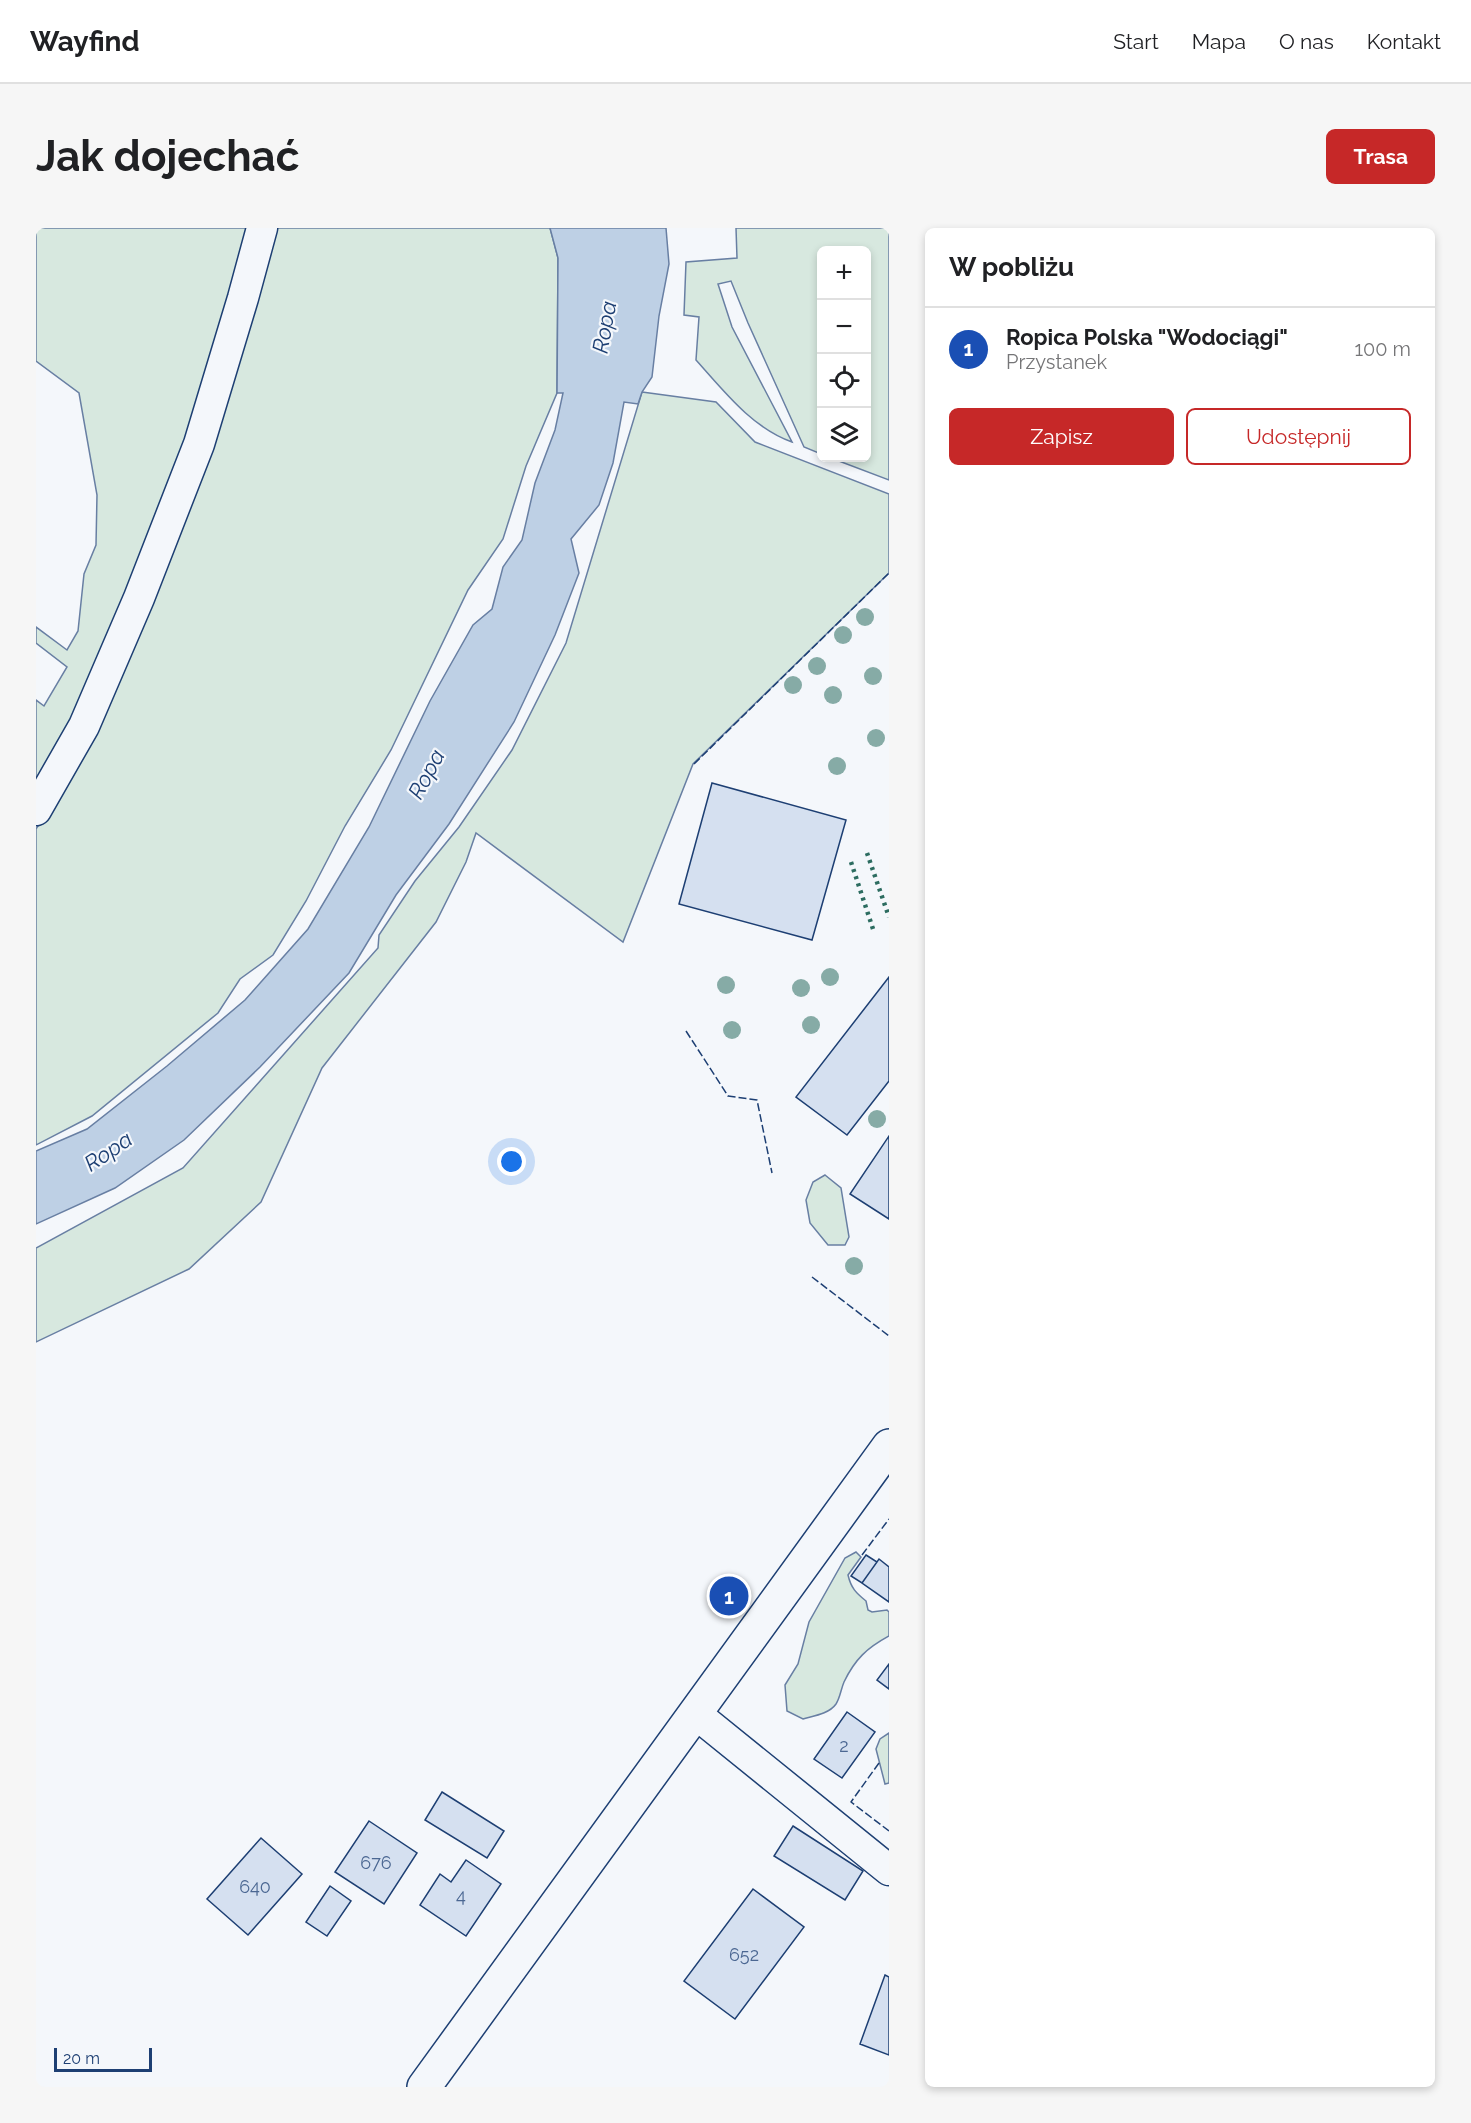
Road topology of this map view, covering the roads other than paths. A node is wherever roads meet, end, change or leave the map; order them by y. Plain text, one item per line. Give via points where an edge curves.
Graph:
1 (262, 228) edge
2 (36, 810) edge
3 (889, 1446) edge
4 (696, 1714) junction
5 (889, 1870) edge
6 (424, 2087) edge

1 - 2 street via 199,444 84,726
3 - 4 main road
4 - 5 street
4 - 6 main road

